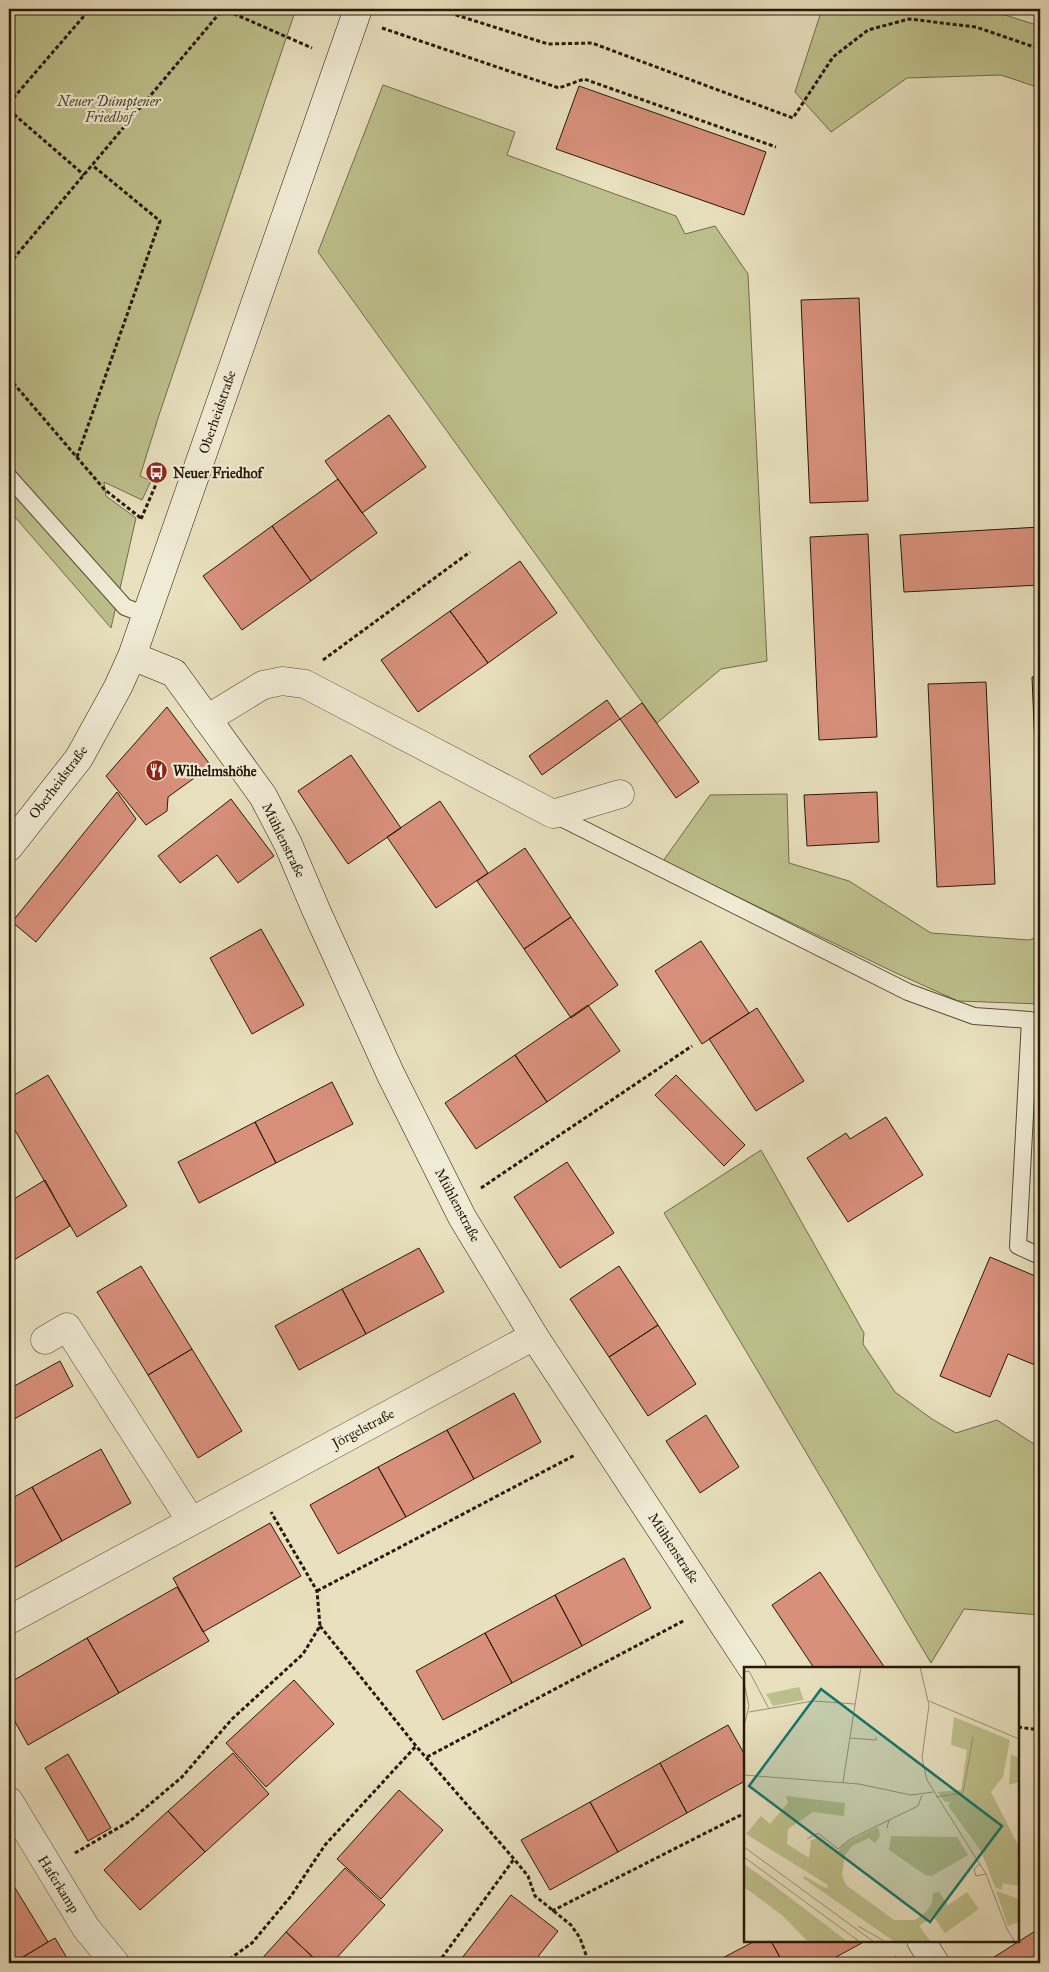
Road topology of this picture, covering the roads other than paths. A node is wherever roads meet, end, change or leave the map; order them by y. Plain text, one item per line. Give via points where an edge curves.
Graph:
1 (357, 14) edge
2 (9, 477) edge
3 (146, 614) junction
4 (132, 656) junction
5 (207, 719) junction
6 (620, 794) dead end
7 (553, 814) junction
8 (9, 847) edge
9 (1040, 1256) edge
10 (534, 1336) junction
11 (45, 1340) dead end
12 (191, 1521) junction
13 (9, 1620) edge
14 (751, 1667) edge
15 (9, 1801) edge
16 (922, 1942) edge
17 (115, 1963) edge
18 (935, 1963) edge

1 - 3 street, Oberheidstraße
2 - 3 lane via 125,607
3 - 4 street, Oberheidstraße
4 - 5 street, Mühlenstraße via 174,673
4 - 8 street, Oberheidstraße via 79,758
5 - 7 street via 263,685 282,681 305,684
5 - 10 street, Mühlenstraße via 262,796 288,844 375,1042 456,1205
6 - 7 street
7 - 9 lane via 908,992 974,1016 1030,1020 1018,1246
10 - 12 street, Jörgelstraße
10 - 14 street, Mühlenstraße
11 - 12 street via 67,1328
12 - 13 street, Jörgelstraße
15 - 17 street, Haferkamp via 86,1928
16 - 18 street

